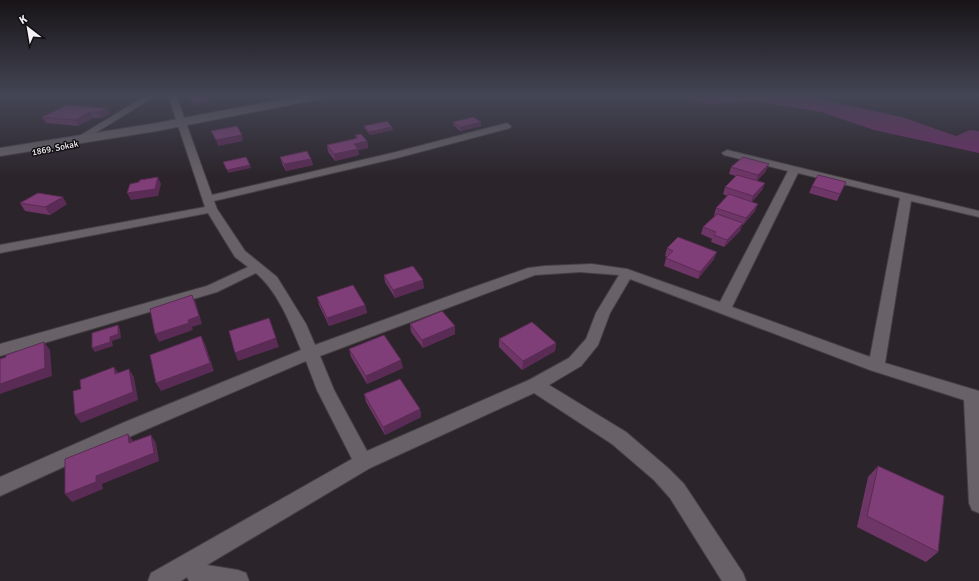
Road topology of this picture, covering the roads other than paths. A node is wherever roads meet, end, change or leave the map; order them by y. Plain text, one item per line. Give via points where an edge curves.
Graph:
1 (108, 122) edge
2 (185, 122) edge
3 (180, 123) junction
4 (507, 126) dead end
5 (157, 127) junction
6 (76, 141) junction
7 (0, 152) edge
8 (28, 153) junction
9 (727, 153) dead end
10 (0, 158) edge
11 (0, 164) edge
12 (794, 170) junction
13 (906, 197) junction
14 (209, 204) junction
15 (979, 214) edge
16 (0, 249) edge
17 (256, 268) junction
18 (627, 272) junction
19 (724, 308) junction
20 (0, 350) edge
21 (310, 352) junction
22 (876, 366) junction
23 (535, 385) junction
24 (975, 397) edge
25 (363, 462) junction
26 (0, 487) edge
27 (979, 503) edge
28 (191, 563) junction
29 (159, 581) edge
30 (238, 581) edge
31 (735, 581) edge

1 - 6 street
2 - 3 main road, 1869. Sokak
3 - 5 main road, 1869. Sokak
3 - 14 street
4 - 14 street
5 - 6 main road, 1869. Sokak
5 - 8 main road, 1869. Sokak
6 - 7 main road, 1869. Sokak
8 - 10 main road, 1869. Sokak
8 - 11 main road
9 - 12 street
12 - 13 street
12 - 19 street
13 - 15 street
13 - 22 street
14 - 16 street
14 - 17 street via 240,254
17 - 20 street via 212,289
17 - 21 street via 272,280 298,324
18 - 19 street
18 - 21 street via 582,266 533,271
18 - 23 street via 603,313 593,341 575,362
19 - 22 street
21 - 25 street via 326,390
21 - 26 street
22 - 24 street
23 - 25 street
23 - 31 street via 619,438 661,474 677,491
24 - 27 street
25 - 28 street
28 - 29 street
28 - 30 street via 198,574

